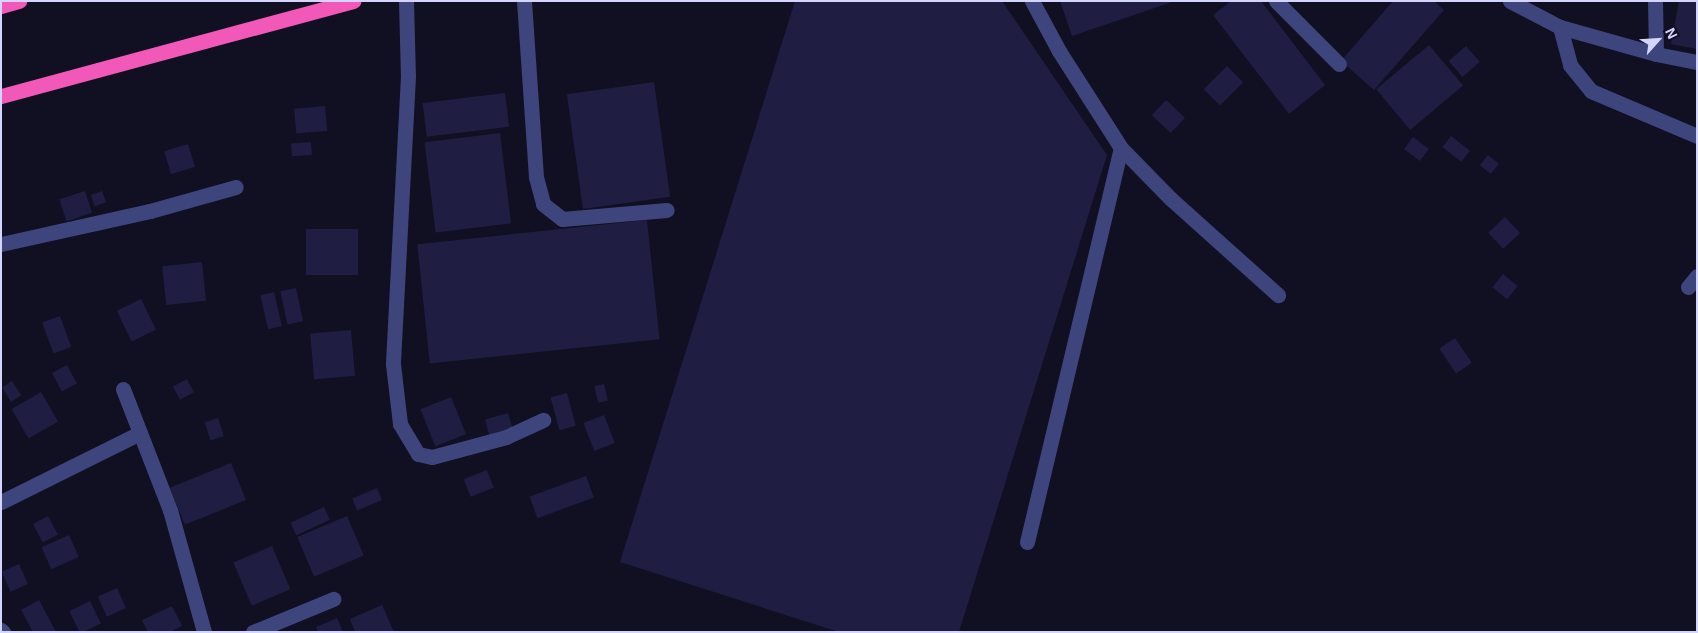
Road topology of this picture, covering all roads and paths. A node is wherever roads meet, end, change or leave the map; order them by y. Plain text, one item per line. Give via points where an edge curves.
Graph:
1 (19, 1) edge
2 (353, 1) edge
3 (406, 1) edge
4 (524, 1) edge
5 (1032, 1) edge
6 (1276, 1) edge
7 (1510, 1) edge
8 (1656, 1) edge
9 (1, 6) edge
10 (1560, 27) junction
11 (1656, 54) junction
12 (1697, 62) edge
13 (1339, 64) dead end
14 (1, 96) edge
15 (1697, 136) edge
16 (1121, 148) junction
17 (236, 187) dead end
18 (667, 210) dead end
19 (1, 244) edge
20 (1278, 295) dead end
21 (122, 389) dead end
22 (543, 420) dead end
23 (140, 433) junction
24 (1, 502) edge
25 (1027, 542) dead end
26 (333, 599) dead end
27 (204, 632) edge
28 (253, 632) edge

1 - 9 highway
2 - 14 highway
3 - 22 street via 408,76 394,364 400,424 418,454 432,457 506,437
4 - 18 street via 536,178 543,204 562,219
5 - 16 street via 1059,51
6 - 13 street
7 - 10 street
8 - 11 street
10 - 11 street
10 - 15 street via 1570,65 1591,91
11 - 12 street
16 - 20 street via 1171,199
16 - 25 street
17 - 19 street via 150,211
21 - 23 street
23 - 24 street
23 - 27 street via 170,510
26 - 28 street

